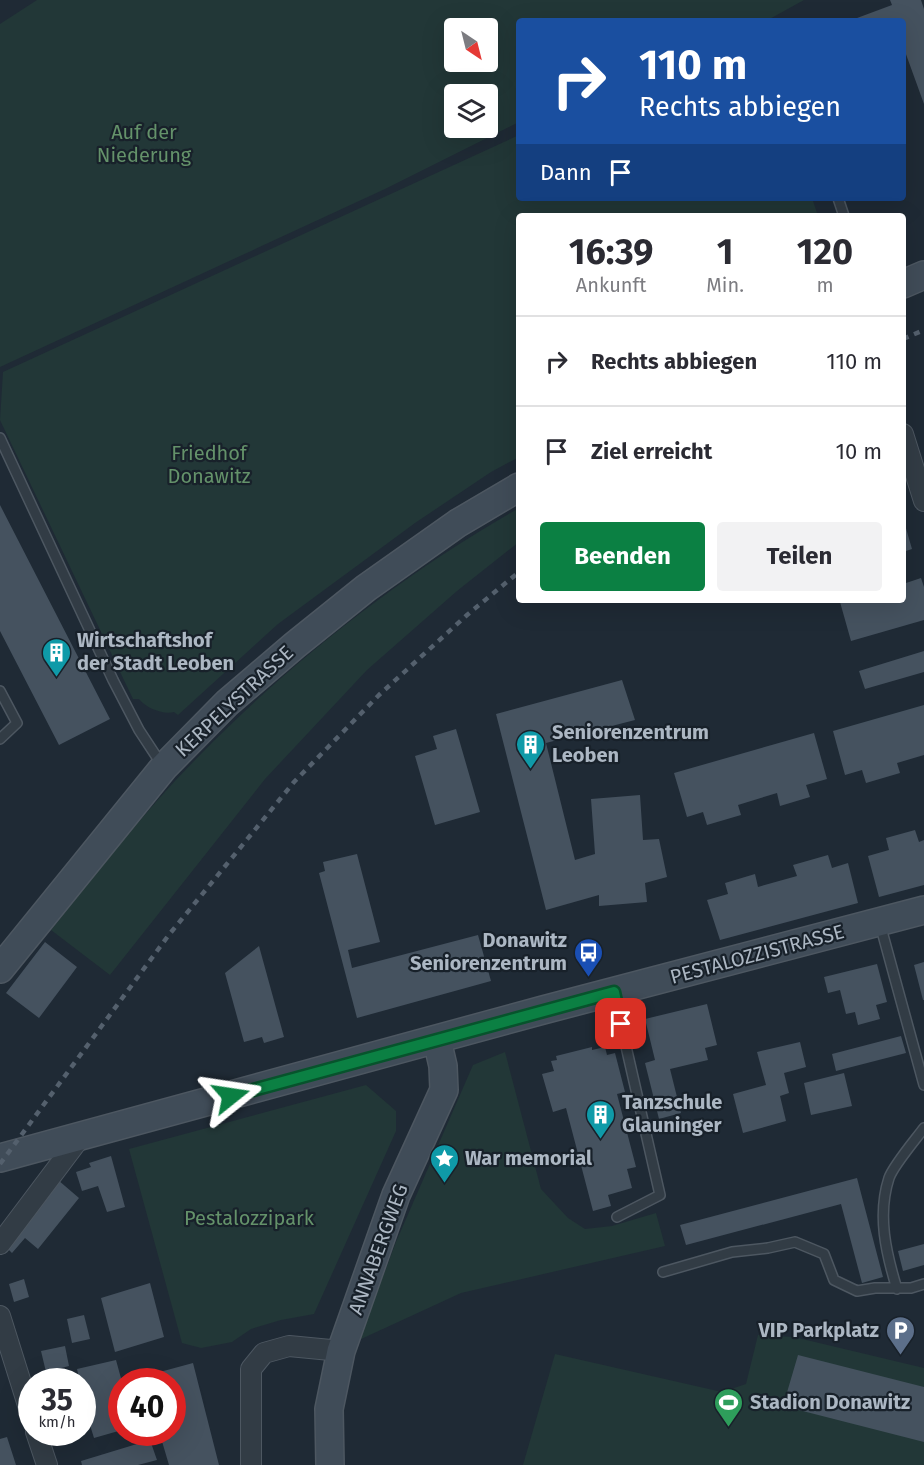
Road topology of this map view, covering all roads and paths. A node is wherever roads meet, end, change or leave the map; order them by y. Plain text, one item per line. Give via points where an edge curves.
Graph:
1 (924, 275) edge
2 (906, 283) edge
3 (0, 438) edge
4 (906, 444) edge
5 (516, 490) edge
6 (924, 501) edge
7 (0, 691) edge
8 (0, 739) edge
9 (164, 766) junction
10 (924, 910) edge
11 (879, 922) junction
12 (1, 967) edge
13 (614, 992) junction
14 (437, 1040) junction
15 (924, 1085) edge
16 (924, 1128) edge
17 (82, 1135) junction
18 (0, 1158) edge
19 (617, 1217) dead end
20 (0, 1245) edge
21 (663, 1272) dead end
22 (924, 1284) edge
23 (897, 1289) junction
24 (0, 1316) edge
25 (341, 1351) junction
26 (18, 1373) edge
27 (41, 1446) edge
28 (47, 1465) edge
29 (251, 1465) edge
30 (330, 1465) edge

1 - 2 street
3 - 9 lane via 113,680 139,730
4 - 6 street
5 - 9 street, KERPELYSTRASSE via 458,523 357,595 227,703
7 - 8 lane via 17,723
9 - 12 street, KERPELYSTRASSE
10 - 11 street, PESTALOZZISTRASSE
11 - 13 street, PESTALOZZISTRASSE
11 - 15 lane
13 - 14 street, PESTALOZZISTRASSE
13 - 19 lane via 660,1195
14 - 17 street, PESTALOZZISTRASSE
14 - 25 street, ANNABERGWEG via 444,1090 396,1195
16 - 23 lane via 889,1176 882,1220
17 - 18 street, PESTALOZZISTRASSE
17 - 20 street
21 - 23 lane via 732,1252 795,1242 824,1254 834,1280 857,1291
22 - 23 lane
24 - 26 street
25 - 29 street via 289,1346 264,1353 251,1369
25 - 30 street, ANNABERGWEG via 329,1409
27 - 28 street

